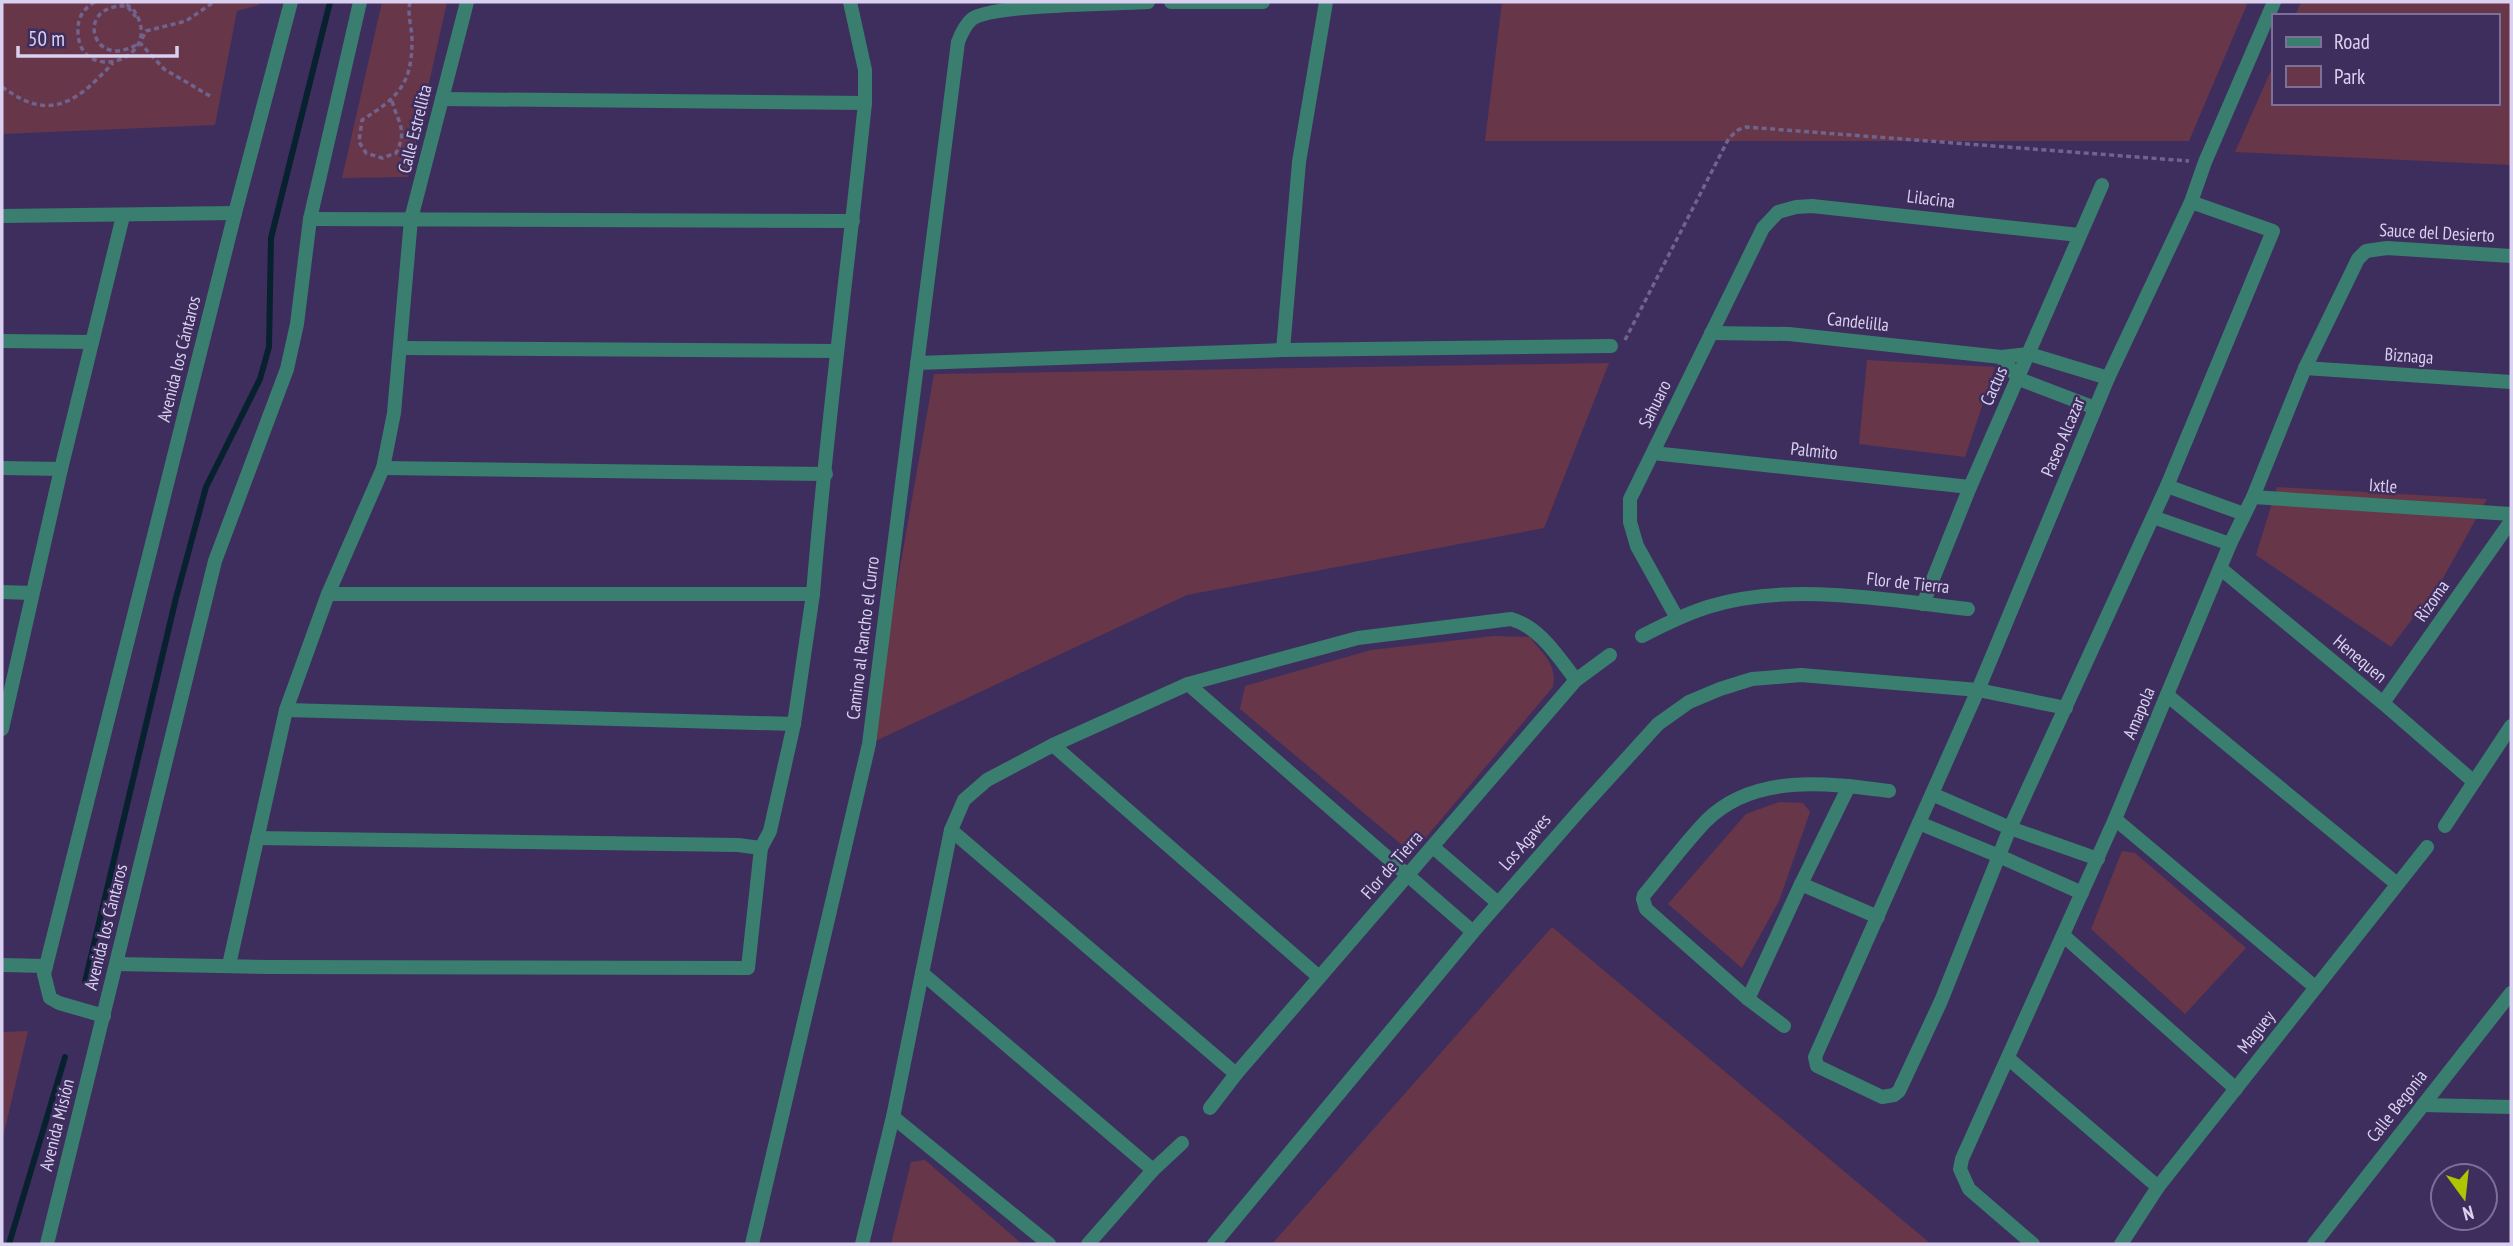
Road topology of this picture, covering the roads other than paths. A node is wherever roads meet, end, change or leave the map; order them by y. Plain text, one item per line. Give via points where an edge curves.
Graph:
1 (291, 2) edge
2 (360, 2) edge
3 (467, 2) edge
4 (850, 2) edge
5 (1147, 2) edge
6 (1171, 2) edge
7 (1263, 2) edge
8 (1326, 2) edge
9 (2274, 2) edge
10 (442, 99) junction
11 (865, 103) junction
12 (2102, 185) dead end
13 (2191, 202) junction
14 (1778, 212) joint
15 (235, 214) junction
16 (2, 216) edge
17 (123, 216) junction
18 (310, 219) junction
19 (411, 219) junction
20 (853, 221) junction
21 (2079, 235) junction
22 (2362, 253) joint
23 (2511, 256) edge
24 (1710, 334) junction
25 (2, 341) edge
26 (92, 342) junction
27 (1611, 346) road end
28 (401, 348) junction
29 (1283, 350) junction
30 (836, 351) junction
31 (2029, 354) junction
32 (2001, 357) junction
33 (917, 363) junction
34 (2305, 368) junction
35 (2108, 378) junction
36 (2019, 380) junction
37 (2511, 382) edge
38 (2095, 408) junction
39 (1653, 453) junction
40 (2, 468) edge
41 (383, 468) junction
42 (61, 469) junction
43 (826, 474) junction
44 (2167, 486) junction
45 (1970, 487) junction
46 (2253, 497) junction
47 (2244, 514) junction
48 (2511, 514) edge
49 (2153, 517) junction
50 (2511, 521) edge
51 (2230, 544) junction
52 (2220, 568) junction
53 (2, 592) edge
54 (32, 593) junction
55 (328, 594) junction
56 (813, 594) junction
57 (1923, 604) junction
58 (1968, 609) dead end
59 (1677, 618) junction
60 (1642, 636) dead end
61 (1610, 655) dead end
62 (1576, 680) junction
63 (1188, 684) junction
64 (1978, 690) junction
65 (2167, 695) junction
66 (2383, 703) junction
67 (2066, 708) junction
68 (286, 710) junction
69 (3, 712) edge
70 (794, 724) junction
71 (2511, 726) edge
72 (2, 729) edge
73 (1053, 745) junction
74 (2474, 782) junction
75 (1849, 786) junction
76 (1889, 791) dead end
77 (1932, 794) junction
78 (2115, 819) junction
79 (1919, 824) junction
80 (2445, 826) dead end
81 (2010, 828) junction
82 (951, 830) junction
83 (257, 838) junction
84 (1433, 847) junction
85 (2427, 847) dead end
86 (761, 848) junction
87 (1999, 856) junction
88 (2098, 859) junction
89 (1407, 877) junction
90 (1801, 884) junction
91 (2397, 884) junction
92 (2082, 893) junction
93 (1498, 903) junction
94 (1878, 917) junction
95 (1473, 932) junction
96 (2064, 936) junction
97 (117, 964) junction
98 (2, 965) edge
99 (229, 965) junction
100 (46, 966) junction
101 (922, 973) junction
102 (1319, 977) junction
103 (2315, 988) junction
104 (2511, 993) edge
105 (1748, 999) junction
106 (104, 1016) junction
107 (1784, 1026) dead end
108 (2009, 1059) junction
109 (1236, 1074) junction
110 (2236, 1089) junction
111 (2423, 1104) junction
112 (2511, 1107) edge
113 (1210, 1108) dead end
114 (892, 1117) junction
115 (1182, 1143) dead end
116 (1153, 1170) junction
117 (2158, 1187) junction
118 (47, 1244) edge
119 (752, 1244) edge
120 (862, 1244) edge
121 (1049, 1244) edge
122 (1088, 1244) edge
123 (1214, 1244) edge
124 (2033, 1244) edge
125 (2121, 1244) edge
126 (2314, 1244) edge

1 - 15 street, Avenida los Cántaros
2 - 18 street, Avenida los Cántaros
3 - 10 street, Calle Estrellita
4 - 11 street via 865,70
5 - 33 street, Camino al Rancho el Curro via 1007,10 981,15 964,28 954,59
6 - 7 street
8 - 29 street via 1299,162
9 - 13 street, Paseo Alcazar
10 - 11 street
10 - 19 street, Calle Estrellita
11 - 20 street
12 - 21 street, Cactus
13 - 35 street, Paseo Alcazar
13 - 44 street via 2273,231
14 - 21 street, Lilacina via 1796,206 1846,208
14 - 24 street, Sahuaro via 1763,228
15 - 17 street
15 - 100 street, Avenida los Cántaros
16 - 17 street
17 - 26 street
18 - 19 street
18 - 97 street, Avenida los Cántaros via 287,369 215,561
19 - 20 street
19 - 28 street, Calle Estrellita
20 - 30 street
21 - 31 street, Cactus
22 - 23 street, Sauce del Desierto via 2387,248
22 - 34 street, Amapola
24 - 32 street, Candelilla via 1789,334
24 - 39 street, Sahuaro
25 - 26 street
26 - 42 street
27 - 29 street
28 - 30 street
28 - 41 street, Calle Estrellita
29 - 33 street
30 - 43 street
31 - 32 street, Candelilla
31 - 35 street
31 - 36 street, Cactus
32 - 36 street
33 - 119 street, Camino al Rancho el Curro via 869,744
34 - 37 street, Biznaga
34 - 46 street, Amapola
35 - 38 street, Paseo Alcazar
36 - 38 street
36 - 45 street, Cactus
38 - 64 street, Paseo Alcazar
39 - 45 street, Palmito
39 - 59 street, Sahuaro via 1630,499 1630,522 1637,546
40 - 42 street
41 - 43 street
41 - 55 street, Calle Estrellita
42 - 54 street
43 - 56 street
44 - 47 street
44 - 49 street
45 - 57 street, Cactus
46 - 47 street, Amapola
46 - 48 street, Ixtle
47 - 51 street, Amapola
49 - 51 street
49 - 67 street
50 - 66 street, Rizoma
51 - 52 street, Amapola
52 - 65 street, Amapola
52 - 66 street, Henequen
53 - 54 street
54 - 69 street
55 - 56 street
55 - 68 street, Calle Estrellita
56 - 70 street
57 - 58 street, Flor de Tierra
57 - 59 street, Flor de Tierra via 1819,595 1764,597 1714,605
59 - 60 street, Flor de Tierra
61 - 62 street, Flor de Tierra
62 - 63 street via 1538,633 1511,619 1358,638
62 - 84 street, Flor de Tierra
63 - 73 street
63 - 89 street
64 - 67 street, Los Agaves
64 - 77 street, Paseo Alcazar
64 - 93 street, Los Agaves via 1801,675 1752,680 1689,702 1658,724
65 - 78 street, Amapola
65 - 91 street
66 - 74 street, Henequen
67 - 81 street
68 - 70 street
68 - 83 street, Calle Estrellita
69 - 72 street
70 - 86 street via 770,831
71 - 74 street
73 - 82 street via 988,780 964,800
73 - 102 street
74 - 80 street
75 - 76 street
75 - 90 street
75 - 105 street via 1775,786 1729,803 1707,820 1644,895 1646,909
77 - 79 street, Paseo Alcazar
77 - 81 street
78 - 88 street, Amapola
78 - 103 street
79 - 87 street
79 - 94 street, Paseo Alcazar
81 - 87 street
81 - 88 street
82 - 101 street
82 - 109 street
83 - 86 street
83 - 99 street, Calle Estrellita
84 - 89 street, Flor de Tierra
84 - 93 street
85 - 91 street, Maguey
86 - 99 street via 748,968
87 - 92 street
87 - 94 street, Paseo Alcazar via 1941,1001 1899,1091 1889,1097 1818,1066 1814,1060
88 - 92 street, Amapola
89 - 95 street
89 - 102 street, Flor de Tierra
90 - 94 street
90 - 105 street
91 - 103 street, Maguey
92 - 96 street, Amapola
93 - 95 street, Los Agaves
95 - 123 street, Los Agaves
96 - 108 street, Amapola
96 - 110 street
97 - 99 street
97 - 106 street, Avenida los Cántaros
98 - 100 street
100 - 106 street, Avenida los Cántaros via 50,998
101 - 114 street
101 - 116 street
102 - 109 street, Flor de Tierra
103 - 110 street, Maguey
104 - 111 street, Calle Begonia
105 - 107 street
106 - 118 street, Avenida Misión
108 - 117 street
108 - 124 street, Amapola via 1960,1169 1969,1189
109 - 113 street, Flor de Tierra
110 - 117 street, Maguey
111 - 112 street
111 - 126 street, Calle Begonia
114 - 120 street
114 - 121 street
115 - 116 street
116 - 122 street
117 - 125 street, Maguey

